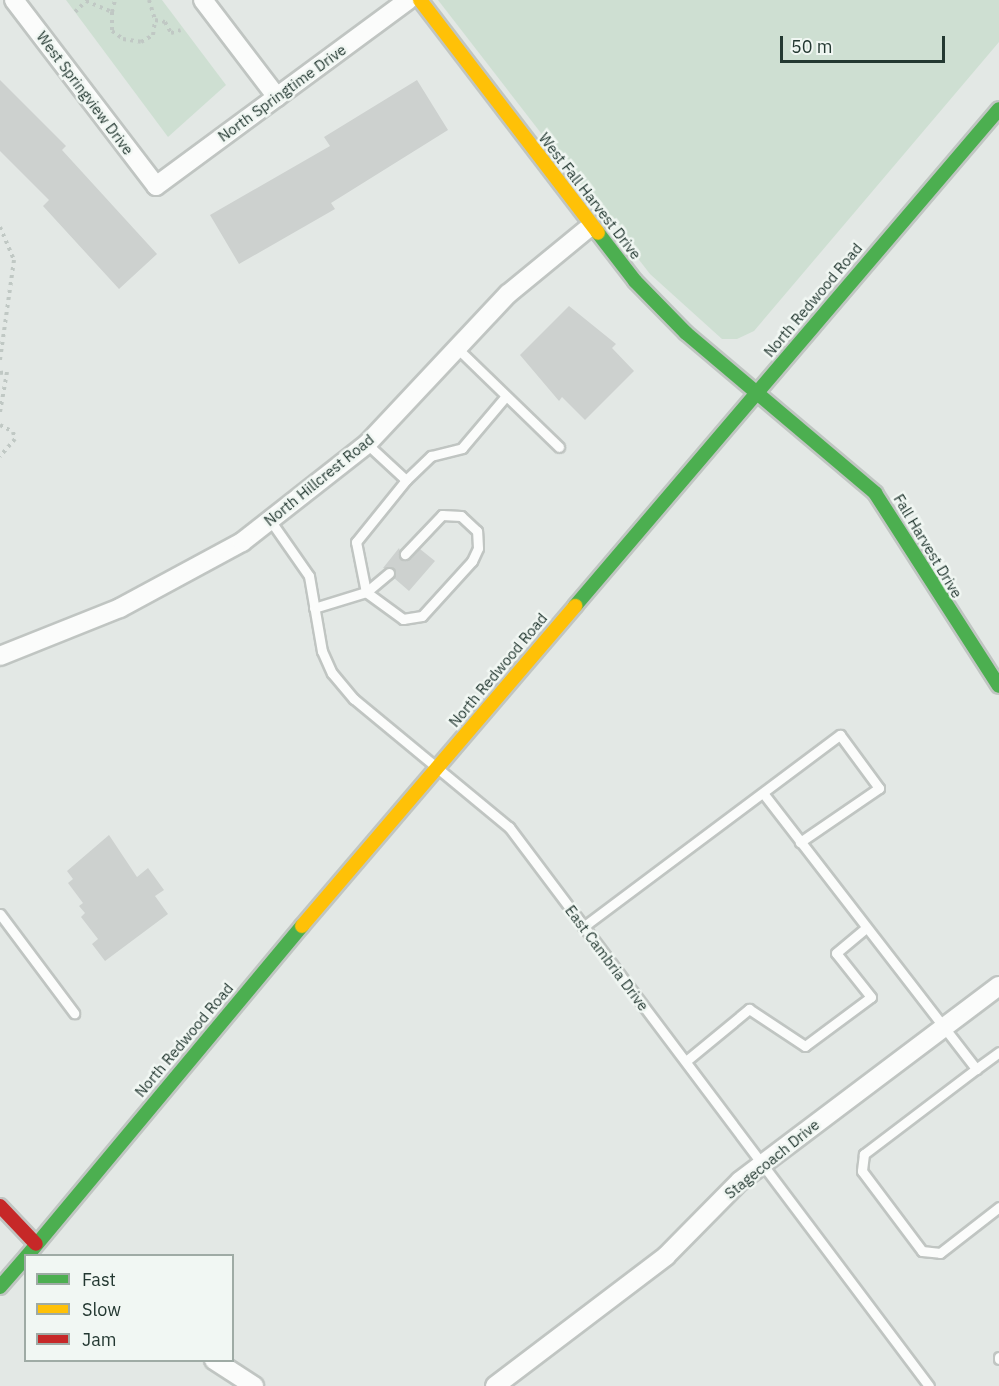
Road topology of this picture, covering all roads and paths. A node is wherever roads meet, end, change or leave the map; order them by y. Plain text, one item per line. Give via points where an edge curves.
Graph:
1 (14, 0) edge
2 (115, 0) edge
3 (149, 0) edge
4 (202, 0) edge
5 (408, 0) edge
6 (420, 0) edge
7 (87, 1) edge
8 (75, 12) dead end
9 (112, 12) junction
10 (155, 20) junction
11 (181, 30) dead end
12 (277, 97) junction
13 (999, 109) edge
14 (156, 186) joint
15 (0, 227) edge
16 (586, 230) dead end
17 (457, 348) junction
18 (0, 360) edge
19 (0, 373) edge
20 (757, 392) junction
21 (506, 396) junction
22 (0, 412) edge
23 (0, 425) edge
24 (367, 444) junction
25 (560, 447) dead end
26 (0, 456) edge
27 (406, 480) junction
28 (270, 520) junction
29 (405, 554) dead end
30 (389, 573) dead end
31 (366, 592) junction
32 (314, 608) junction
33 (0, 656) edge
34 (999, 686) edge
35 (438, 766) junction
36 (763, 793) junction
37 (800, 842) junction
38 (0, 914) edge
39 (583, 927) junction
40 (866, 928) junction
41 (999, 986) edge
42 (74, 1013) dead end
43 (944, 1028) junction
44 (999, 1052) edge
45 (686, 1061) junction
46 (976, 1069) junction
47 (763, 1164) junction
48 (0, 1206) edge
49 (999, 1207) edge
50 (0, 1231) edge
51 (30, 1252) edge
52 (24, 1259) edge
53 (0, 1287) edge
54 (217, 1362) edge
55 (254, 1386) edge
56 (495, 1386) edge
57 (929, 1386) edge

1 - 14 street, West Springview Drive
2 - 9 path
3 - 10 path
4 - 12 street
5 - 12 street, North Springtime Drive
6 - 20 main road, West Fall Harvest Drive via 635,281 686,333
7 - 8 path
7 - 9 path
9 - 10 path via 112,31 123,39 141,42 153,35
10 - 11 path via 165,22 171,33
12 - 14 street, North Springtime Drive
13 - 20 main road, North Redwood Road
15 - 18 path via 14,260
16 - 17 street, North Hillcrest Road via 508,294
17 - 21 lane
17 - 24 street, North Hillcrest Road
19 - 22 path via 7,372
20 - 34 main road, Fall Harvest Drive via 881,500
20 - 35 main road, North Redwood Road
21 - 25 lane
21 - 27 lane via 462,448 431,456
23 - 26 path via 13,432 15,439
24 - 27 lane
24 - 28 street, North Hillcrest Road
27 - 31 lane via 357,542
28 - 32 lane, East Cambria Drive via 309,576
28 - 33 street, North Hillcrest Road via 242,542 120,608
29 - 31 lane via 442,515 461,516 477,531 478,548 472,561 422,616 403,619
30 - 31 lane
31 - 32 lane
32 - 35 lane, East Cambria Drive via 322,651 332,673 354,699
35 - 39 lane, East Cambria Drive via 509,827
35 - 51 main road, North Redwood Road
36 - 37 lane
36 - 37 lane via 840,735 879,788
36 - 39 lane
37 - 40 lane
38 - 42 lane
39 - 45 lane, East Cambria Drive
40 - 43 lane
40 - 45 lane via 836,953 871,998 805,1046 749,1009
41 - 43 street, Stagecoach Drive
43 - 46 lane
43 - 47 street, Stagecoach Drive
44 - 46 lane
45 - 47 lane, East Cambria Drive
46 - 49 lane via 864,1154 862,1171 922,1251 940,1254
47 - 56 street, Stagecoach Drive via 666,1256
47 - 57 lane, East Cambria Drive via 811,1234
48 - 51 main road
50 - 51 main road
52 - 53 main road, North Redwood Road
54 - 55 street

